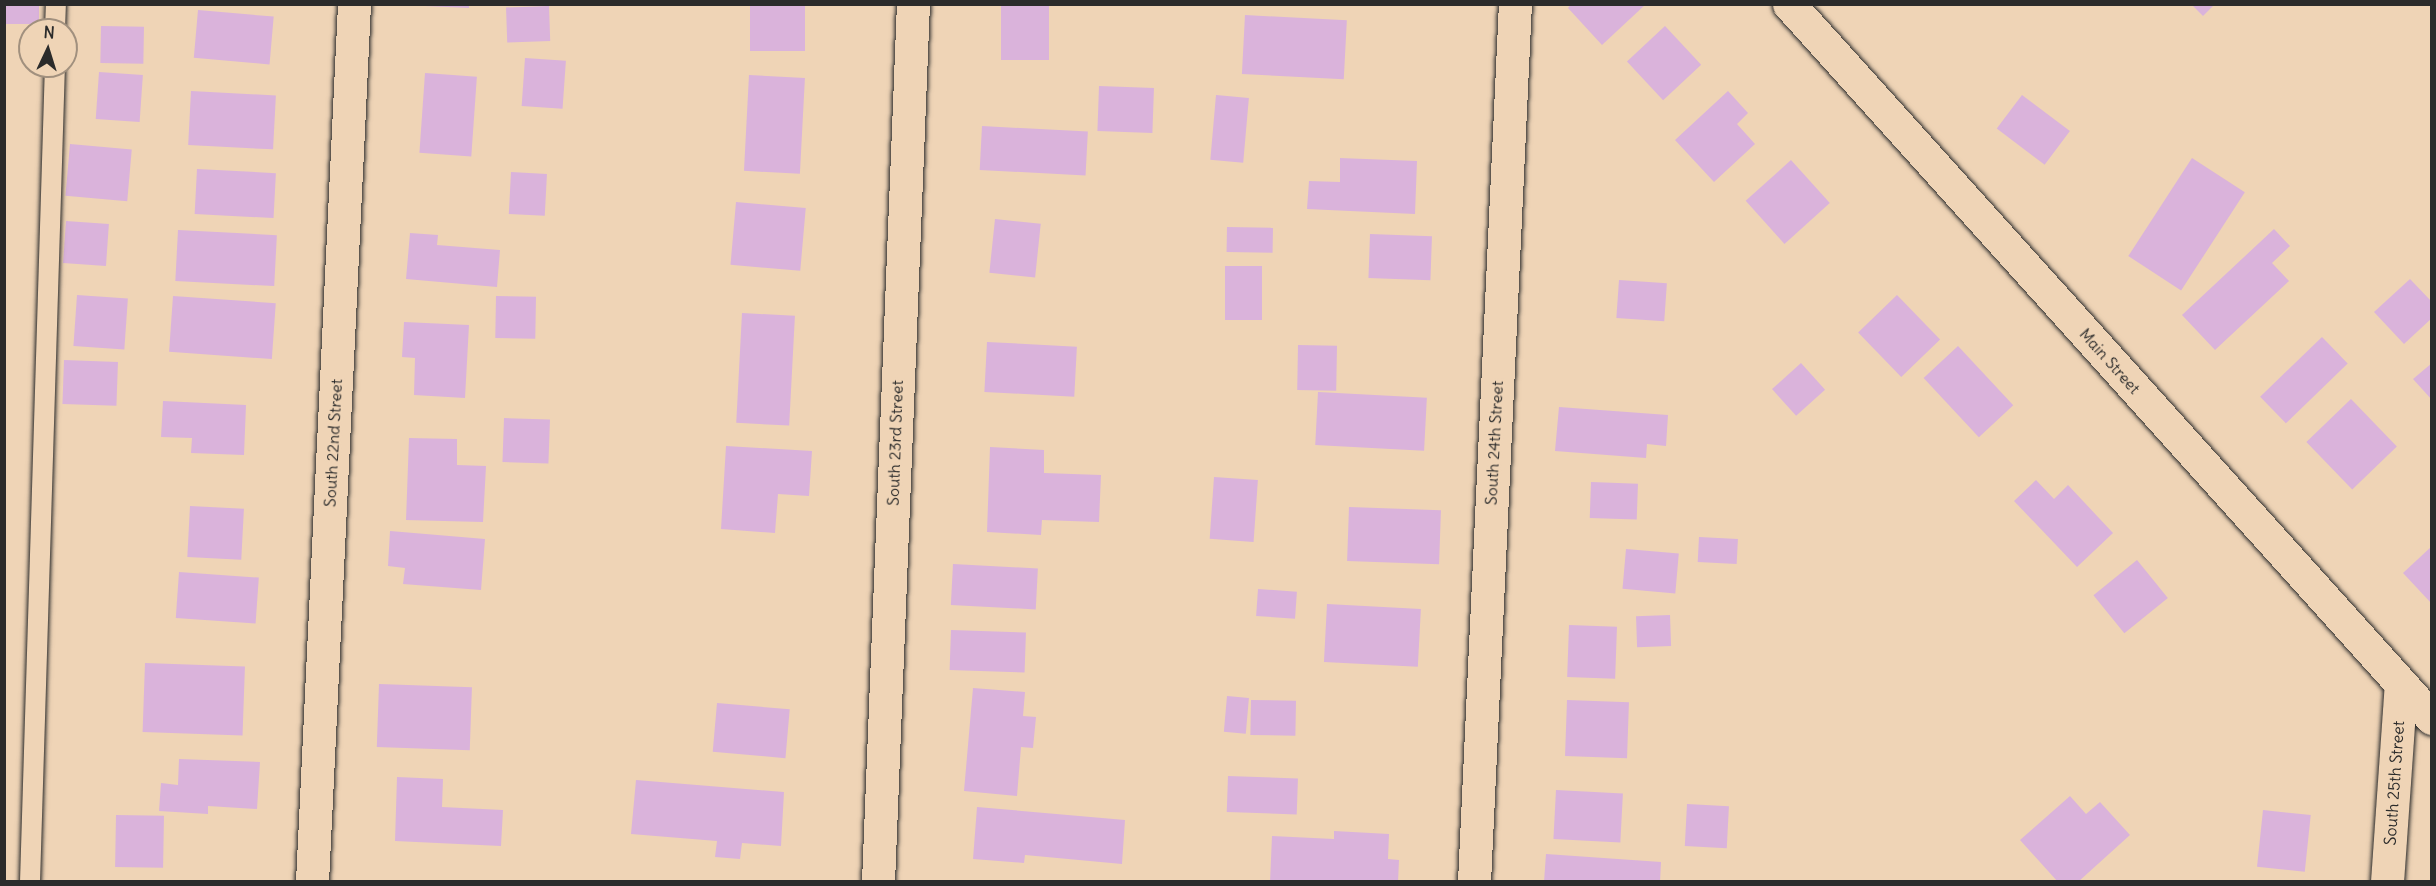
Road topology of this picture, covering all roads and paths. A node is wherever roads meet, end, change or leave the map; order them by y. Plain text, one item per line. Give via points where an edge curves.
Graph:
1 (354, 4) edge
2 (913, 4) edge
3 (1515, 4) edge
4 (1789, 4) edge
5 (55, 78) edge
6 (2401, 684) junction
7 (2432, 718) edge
8 (30, 882) edge
9 (312, 882) edge
10 (878, 882) edge
11 (1474, 882) edge
12 (2387, 882) edge

1 - 9 street, South 22nd Street
2 - 10 street, South 23rd Street
3 - 11 street, South 24th Street
4 - 6 street, Main Street
5 - 8 lane
6 - 7 street, Main Street
6 - 12 street, South 25th Street

